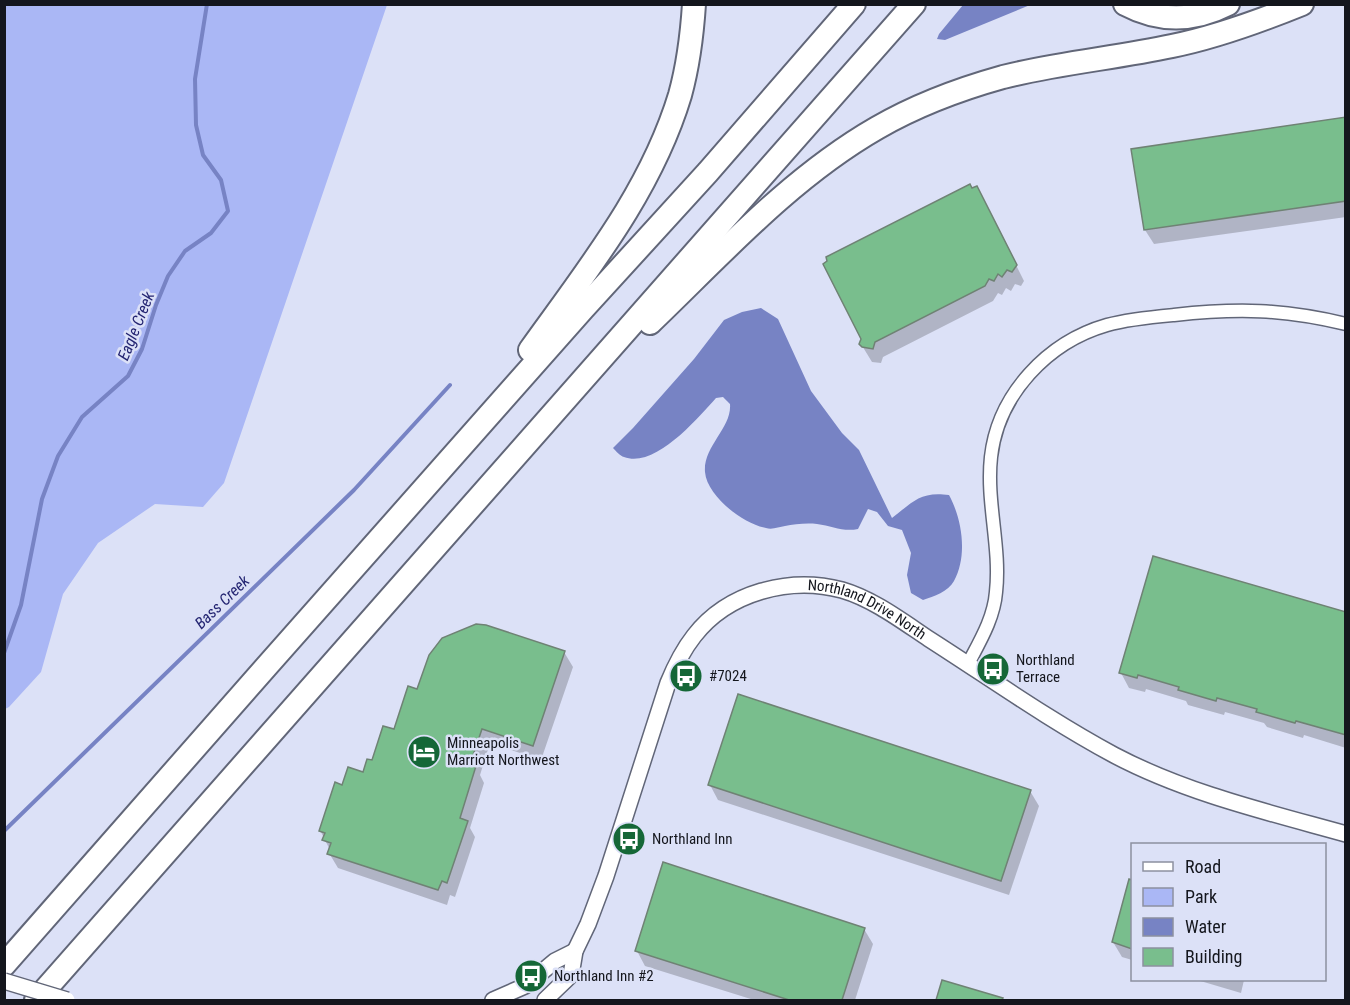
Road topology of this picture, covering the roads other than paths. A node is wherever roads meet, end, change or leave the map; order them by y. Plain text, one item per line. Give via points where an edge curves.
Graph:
1 (694, 4) edge
2 (854, 4) edge
3 (914, 4) edge
4 (1125, 4) edge
5 (1228, 4) edge
6 (1302, 4) edge
7 (1346, 324) edge
8 (542, 425) junction
9 (456, 454) junction
10 (968, 664) junction
11 (1346, 834) edge
12 (157, 862) junction
13 (574, 951) junction
14 (4, 965) edge
15 (4, 981) edge
16 (499, 999) edge
17 (36, 1000) edge
18 (56, 1000) edge
19 (67, 1000) edge
20 (545, 1000) edge

1 - 9 highway via 680,94 645,179 612,234
2 - 9 highway
3 - 8 highway
4 - 5 highway via 1153,16 1176,18 1204,15
6 - 8 highway via 1174,46 1003,77 939,99 875,129 783,196
7 - 10 street via 1272,310 1133,319 1078,337 1041,362 1015,392 994,439 989,489 998,571 996,595 989,622
8 - 12 highway
9 - 14 highway
10 - 11 street, Northland Drive North via 1066,729 1159,776
10 - 13 street, Northland Drive North via 876,605 843,590 800,584 772,588 721,611 695,634 676,664 597,902
12 - 17 highway
12 - 18 highway via 90,947
13 - 16 street via 555,961 525,987
13 - 20 street, Northland Drive North via 571,975
15 - 19 street, bridge

